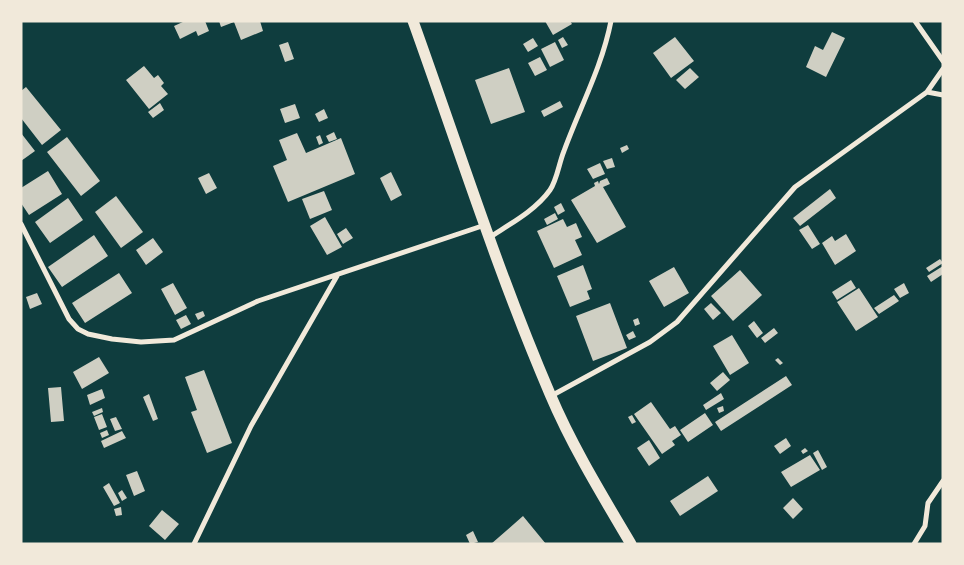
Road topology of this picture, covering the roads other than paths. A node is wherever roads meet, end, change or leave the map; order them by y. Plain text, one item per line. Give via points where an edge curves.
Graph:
1 (413, 21) edge
2 (611, 21) edge
3 (915, 21) edge
4 (943, 61) edge
5 (943, 69) edge
6 (927, 92) junction
7 (943, 95) edge
8 (21, 224) edge
9 (485, 225) junction
10 (489, 238) junction
11 (337, 276) junction
12 (551, 396) junction
13 (943, 481) edge
14 (194, 544) edge
15 (631, 544) edge
16 (914, 544) edge

1 - 9 main road
2 - 10 street via 597,73 551,189 540,202
3 - 4 street
5 - 6 street
6 - 7 street
6 - 12 street via 795,187 678,322 650,342
8 - 11 street via 70,319 83,332 112,339 141,342 174,340 258,301
9 - 10 main road
9 - 11 street
10 - 12 main road
11 - 14 street via 251,426
12 - 15 main road via 593,480
13 - 16 street via 928,503 925,526

